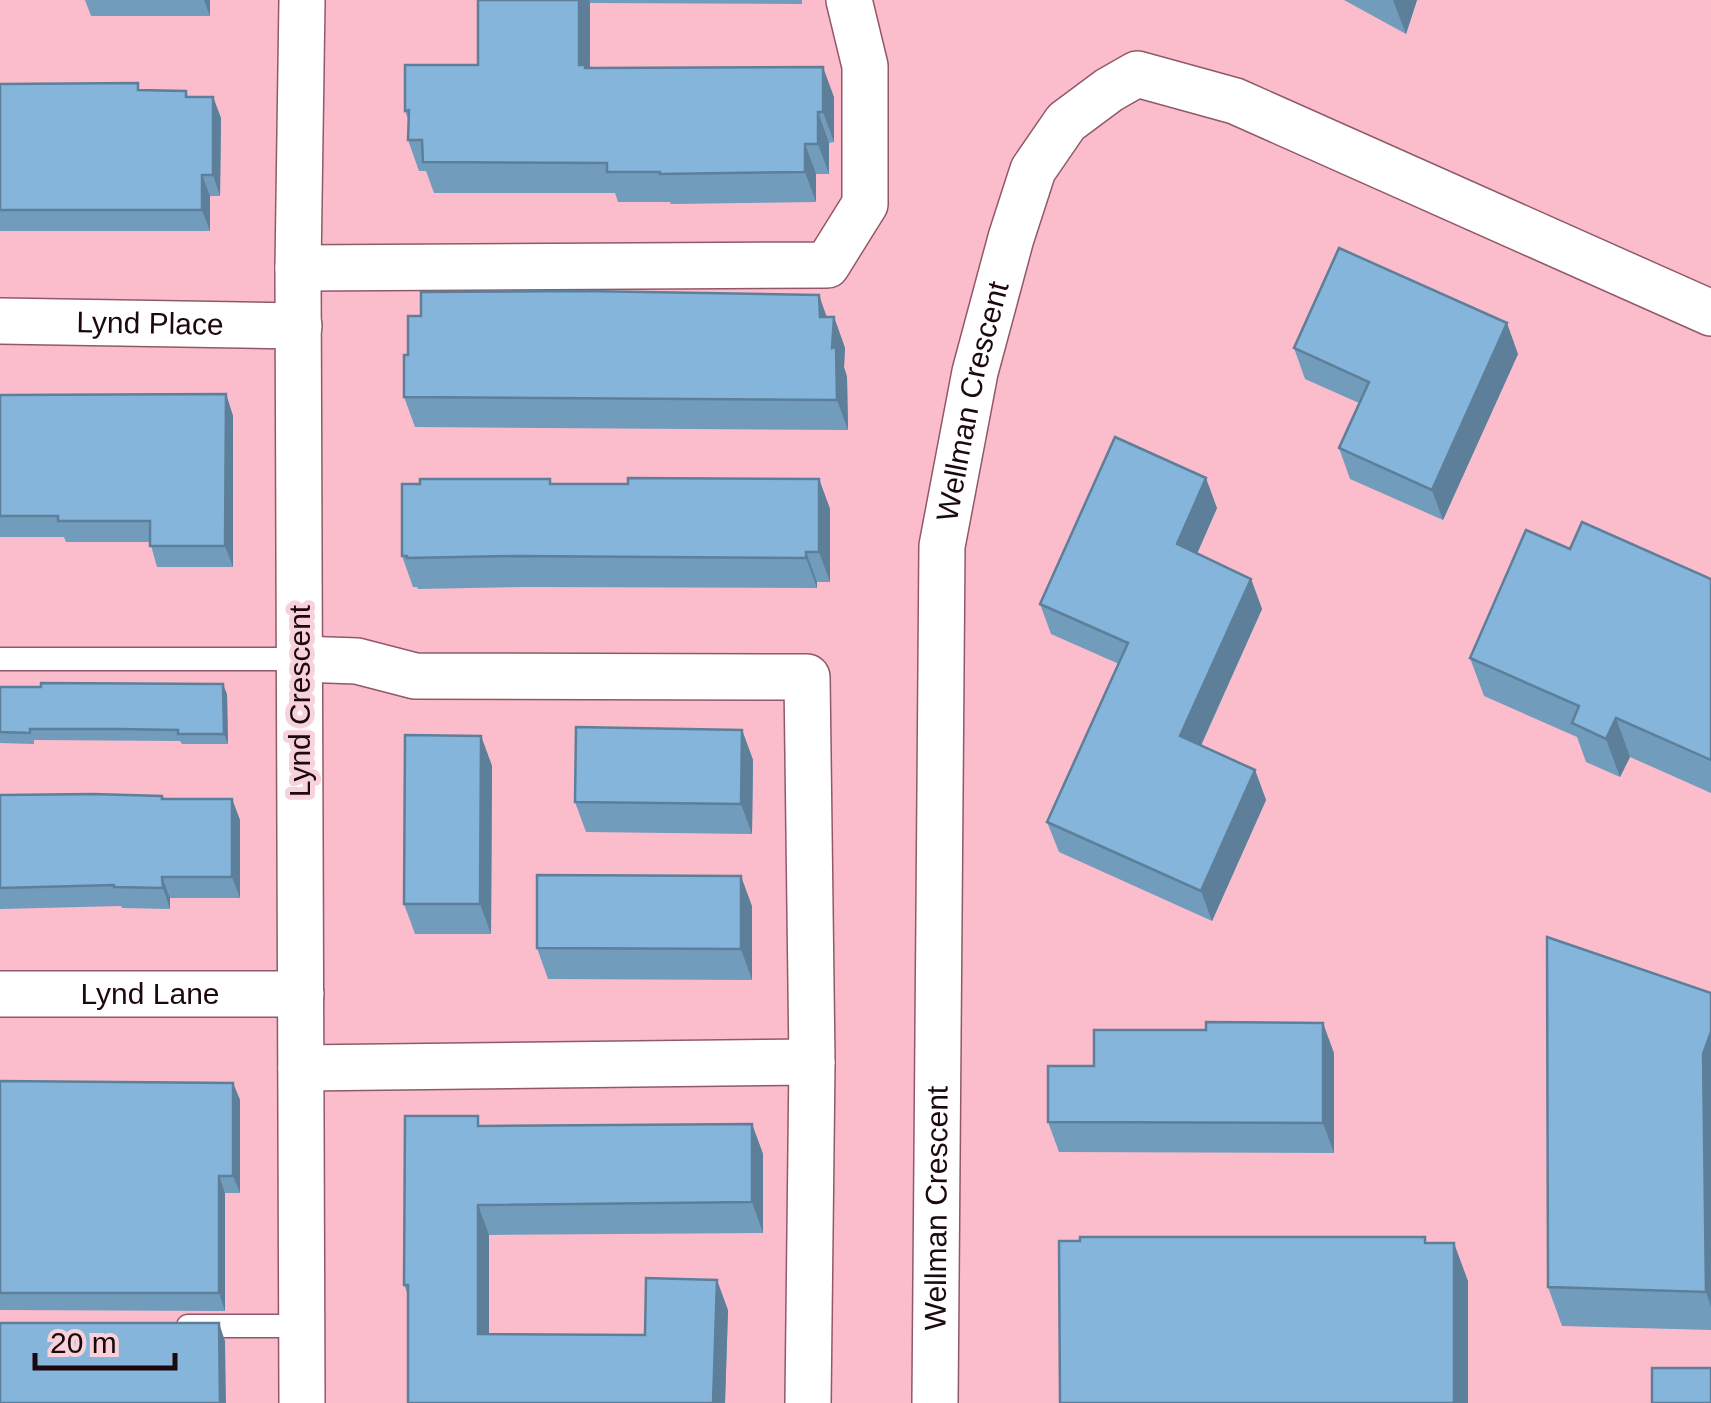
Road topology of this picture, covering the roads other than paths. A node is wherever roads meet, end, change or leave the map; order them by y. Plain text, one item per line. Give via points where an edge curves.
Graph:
1 (302, 0) edge
2 (849, 0) edge
3 (298, 268) junction
4 (1711, 313) edge
5 (0, 322) edge
6 (299, 326) junction
7 (0, 659) edge
8 (300, 659) junction
9 (0, 994) edge
10 (301, 994) junction
11 (812, 1062) junction
12 (301, 1068) junction
13 (159, 1326) edge
14 (301, 1326) junction
15 (302, 1403) edge
16 (808, 1403) edge
17 (935, 1403) edge

1 - 3 street, Lynd Crescent
2 - 3 street via 866,66 865,204 827,266
3 - 6 street, Lynd Crescent
4 - 17 street, Wellman Crescent via 1235,100 1136,74 1066,122 1034,170 1011,238 975,372 942,546
5 - 6 street, Lynd Place
6 - 8 street, Lynd Crescent
7 - 8 lane
8 - 10 street, Lynd Crescent
8 - 11 street via 357,661 415,676 807,676
9 - 10 street, Lynd Lane
10 - 12 street, Lynd Crescent
11 - 12 street
11 - 16 street
12 - 14 street, Lynd Crescent
13 - 14 lane
14 - 15 street, Lynd Crescent

